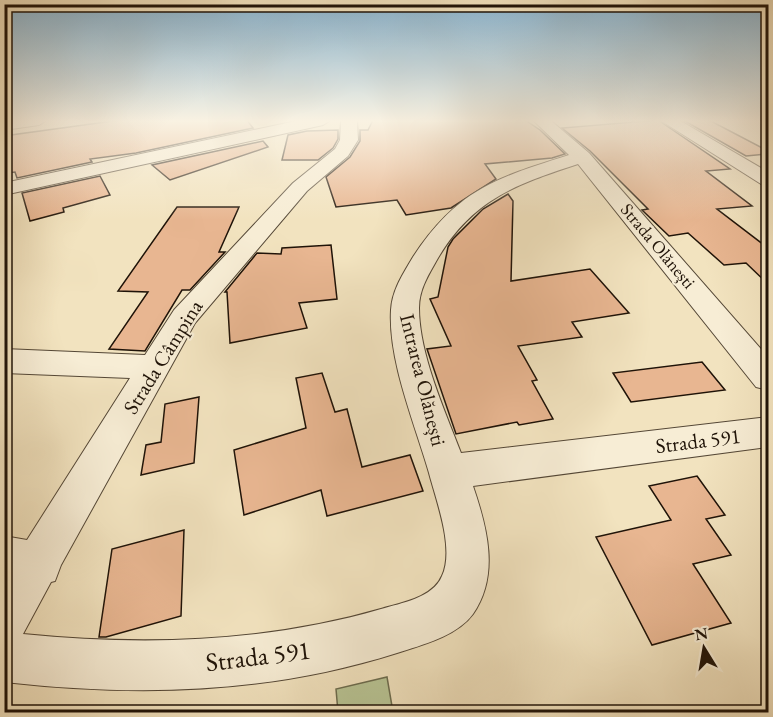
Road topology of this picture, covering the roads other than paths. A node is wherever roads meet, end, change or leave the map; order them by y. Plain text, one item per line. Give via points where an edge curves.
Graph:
1 (168, 153) edge
2 (340, 153) edge
3 (578, 153) edge
4 (724, 153) edge
5 (582, 157) junction
6 (768, 180) edge
7 (4, 189) edge
8 (4, 360) edge
9 (154, 367) junction
10 (768, 378) edge
11 (768, 432) edge
12 (448, 472) junction
13 (468, 554) joint
14 (22, 562) edge
15 (4, 620) edge
16 (4, 657) edge

1 - 7 street
2 - 9 street, Strada Câmpina via 300,188 211,284 184,317
3 - 5 street, Strada Olănești
4 - 6 street
5 - 10 street, Strada Olănești
5 - 12 street, Intrarea Olănești via 505,183 469,203 453,218 407,287 407,336
8 - 9 street
9 - 14 street, Strada Câmpina
11 - 12 street, Strada 591
12 - 13 street, Intrarea Olănești
13 - 16 street, Strada 591 via 461,590 446,607 420,621 355,643 258,659 144,667
14 - 15 street, Strada Câmpina

